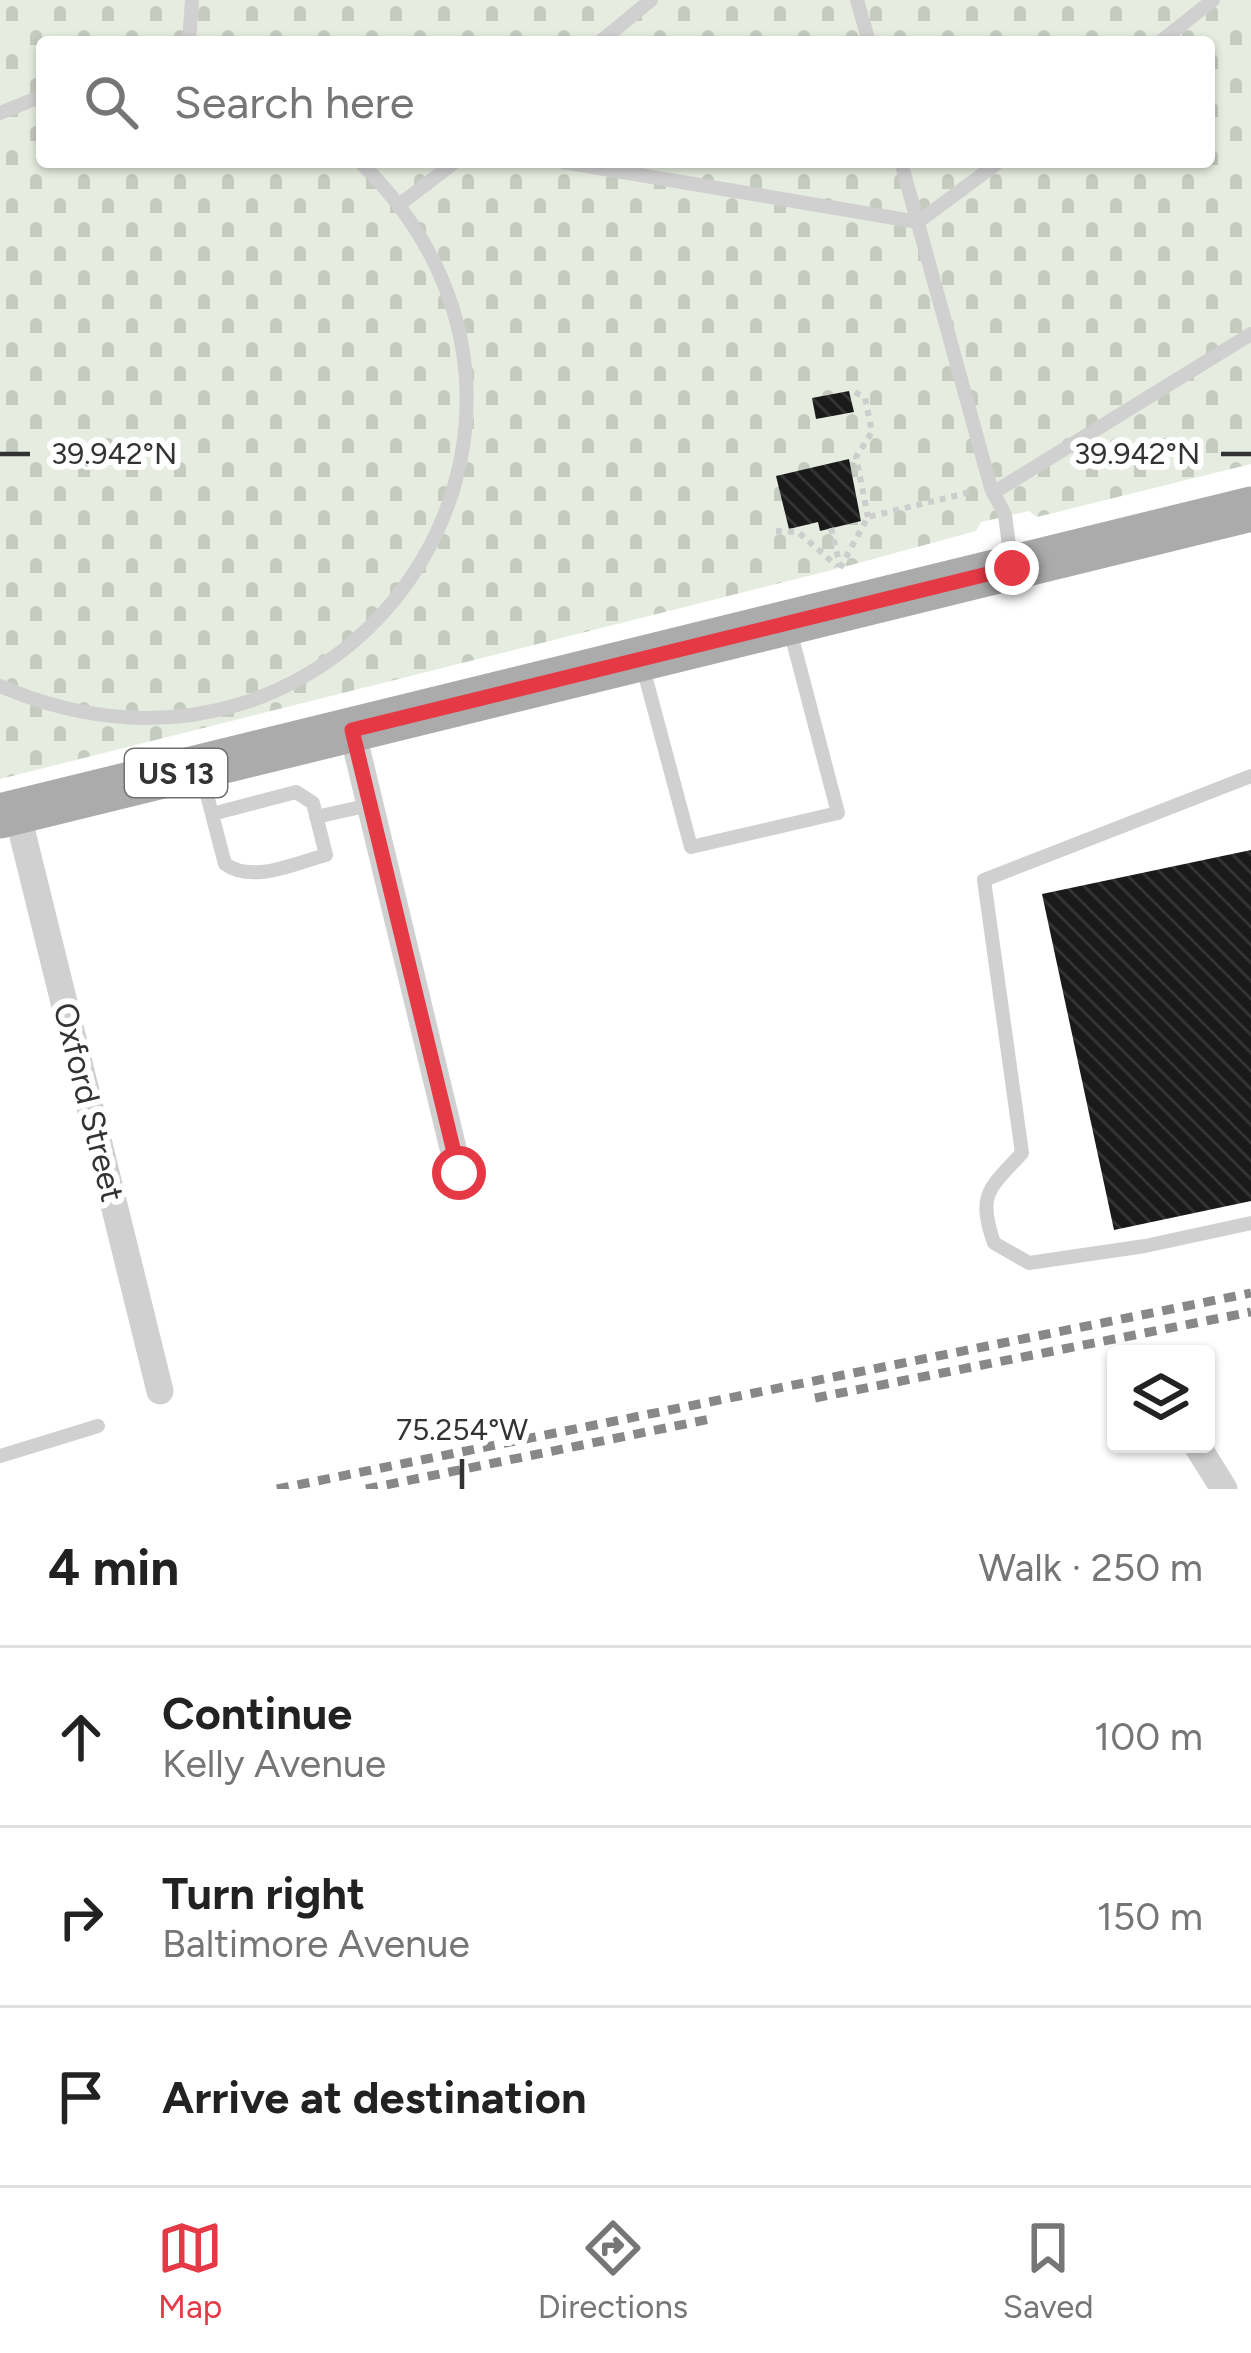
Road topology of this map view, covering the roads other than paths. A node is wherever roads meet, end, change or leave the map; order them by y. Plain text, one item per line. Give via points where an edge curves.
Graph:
1 (192, 0) edge
2 (651, 0) edge
3 (857, 0) edge
4 (1214, 0) edge
5 (189, 36) edge
6 (608, 36) edge
7 (866, 36) edge
8 (1168, 36) edge
9 (36, 98) edge
10 (0, 113) edge
11 (365, 168) edge
12 (446, 168) edge
13 (598, 168) edge
14 (904, 168) edge
15 (991, 168) edge
16 (399, 205) junction
17 (918, 222) junction
18 (1251, 334) edge
19 (992, 490) junction
20 (1251, 509) edge
21 (1012, 568) junction
22 (788, 623) junction
23 (640, 659) junction
24 (0, 686) edge
25 (352, 730) junction
26 (199, 767) junction
27 (1251, 776) edge
28 (370, 805) junction
29 (9, 814) edge
30 (212, 814) junction
31 (316, 817) junction
32 (278, 845) dead end
33 (283, 866) junction
34 (459, 1173) dead end
35 (1251, 1223) edge
36 (160, 1391) dead end
37 (98, 1426) dead end
38 (1202, 1453) edge
39 (0, 1456) edge
40 (1224, 1489) edge

1 - 5 lane
2 - 6 lane
3 - 7 lane
4 - 8 lane
9 - 10 lane
11 - 16 lane
12 - 16 lane
13 - 17 lane
14 - 17 lane
15 - 17 lane
16 - 24 lane via 443,281 466,396 452,491 402,591 321,667 218,712 107,718
17 - 19 lane
18 - 19 lane
19 - 21 lane via 1005,515
20 - 21 main road, US 13
21 - 22 main road, US 13
22 - 23 main road, US 13
22 - 23 lane via 838,813 691,848
23 - 25 main road, US 13
25 - 26 main road, US 13
25 - 28 street
26 - 29 main road, US 13
26 - 30 lane
27 - 35 lane via 984,880 1022,1153 993,1184 983,1212 994,1243 1029,1263
28 - 31 lane
28 - 34 street
29 - 36 street, Oxford Street
30 - 31 lane via 296,792 313,803
30 - 33 lane via 225,863 236,872
31 - 33 lane via 326,856
32 - 33 lane
37 - 39 lane
38 - 40 street

